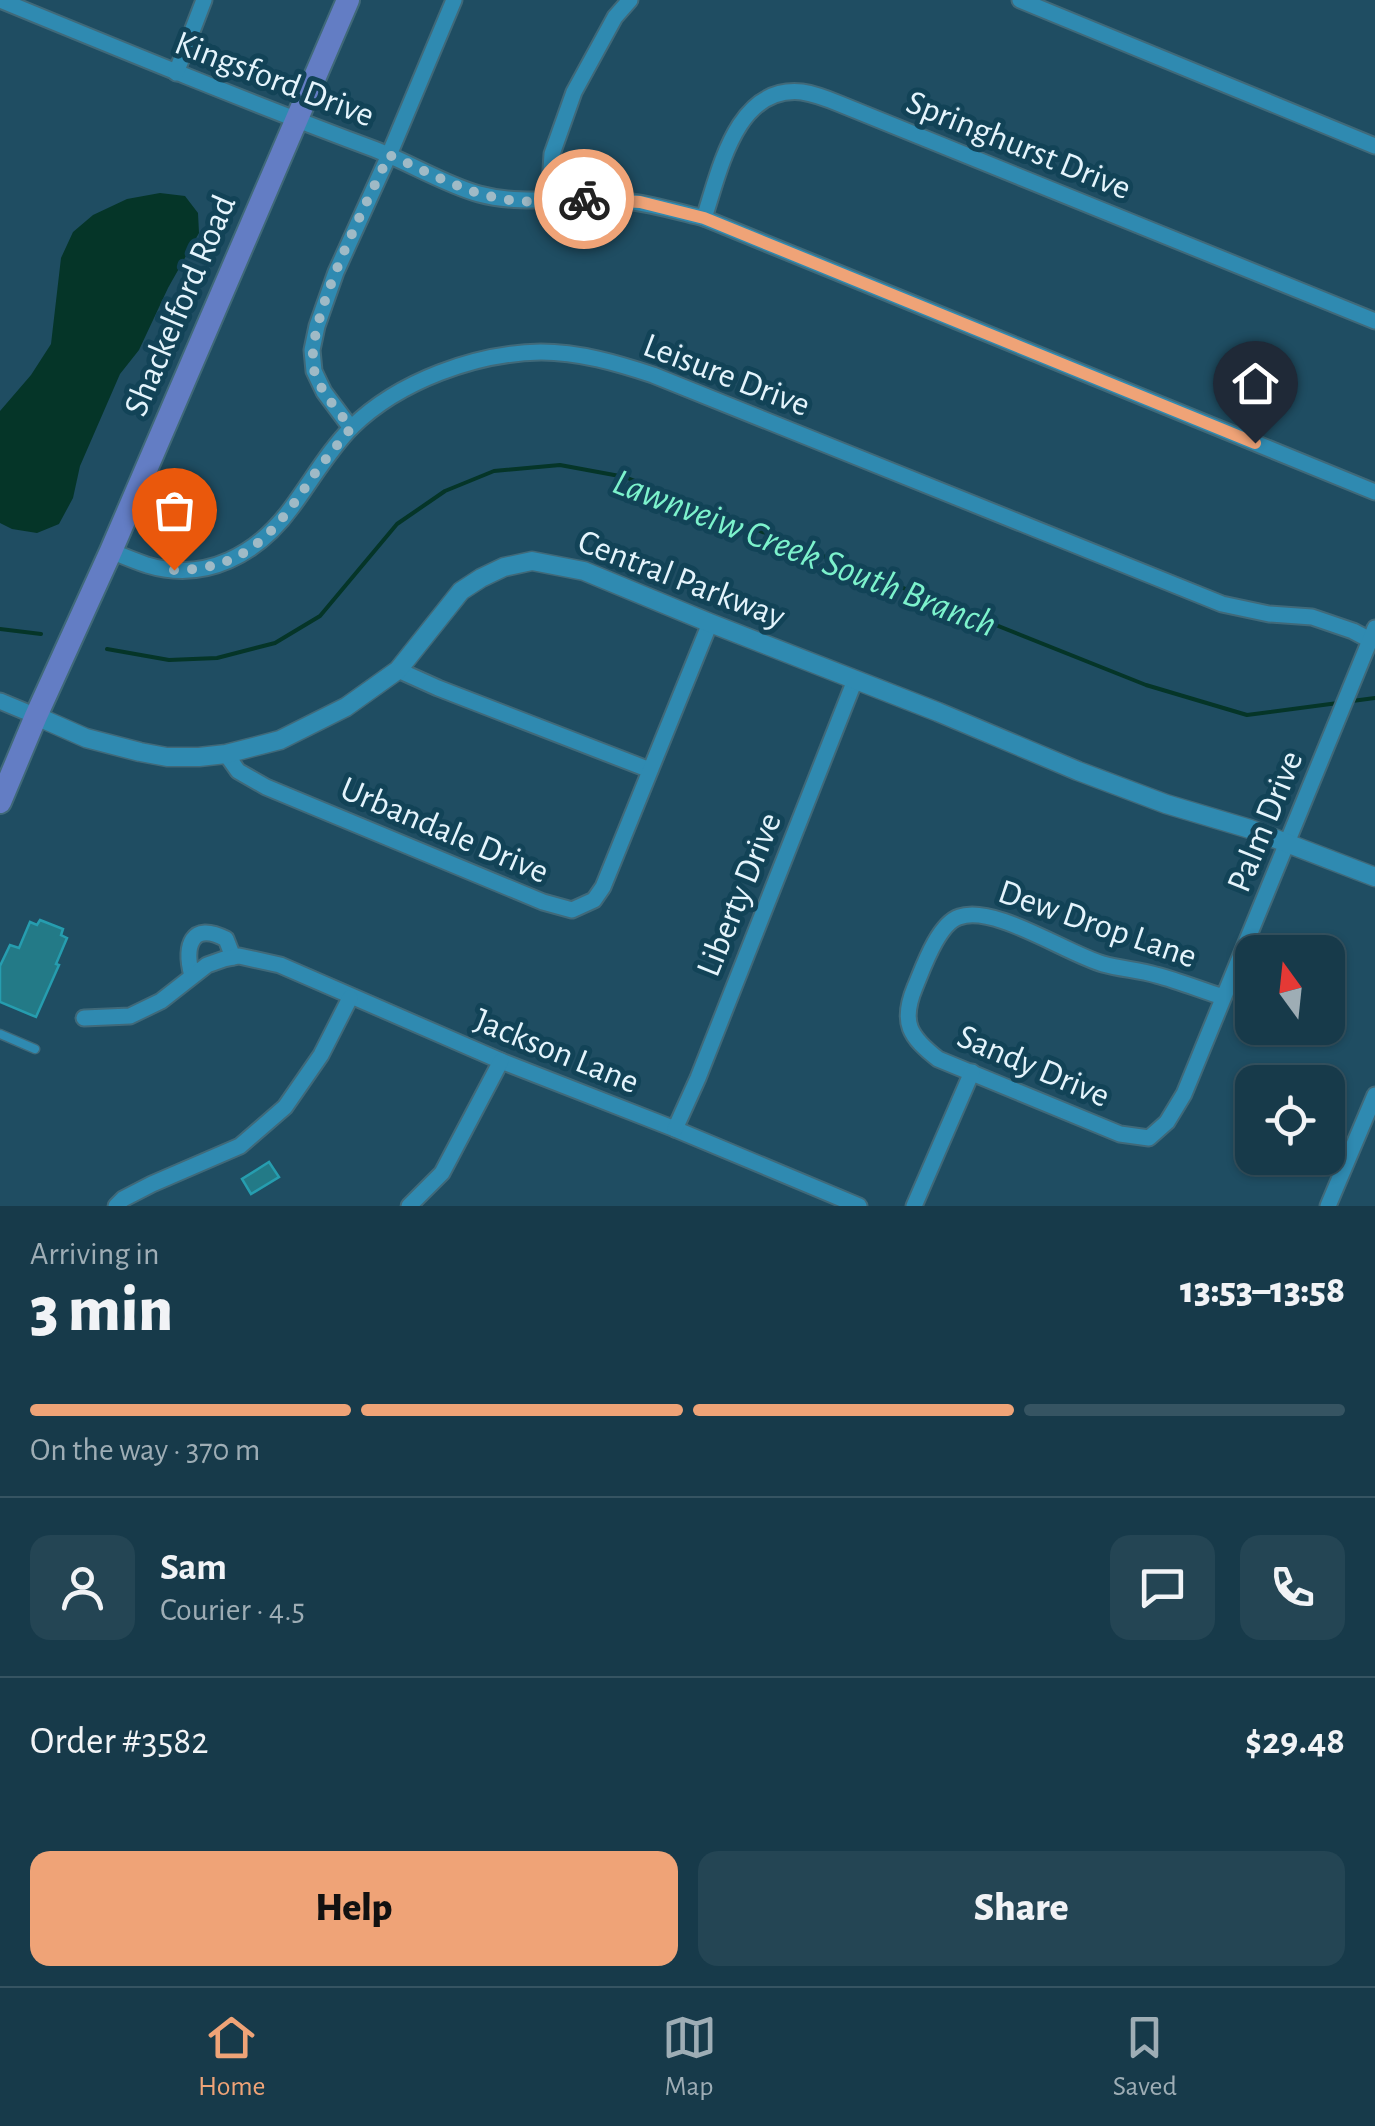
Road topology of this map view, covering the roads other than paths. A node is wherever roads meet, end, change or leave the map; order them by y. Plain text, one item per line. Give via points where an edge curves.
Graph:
1 (0, 0) edge
2 (204, 0) edge
3 (348, 0) edge
4 (454, 0) edge
5 (630, 0) edge
6 (1020, 0) edge
7 (1055, 7) edge
8 (176, 73) junction
9 (296, 120) junction
10 (1375, 146) edge
11 (389, 155) junction
12 (549, 201) junction
13 (704, 218) junction
14 (1375, 321) edge
15 (351, 428) junction
16 (1375, 492) edge
17 (112, 551) junction
18 (710, 623) junction
19 (1372, 634) edge
20 (398, 670) junction
21 (856, 680) junction
22 (0, 701) edge
23 (36, 716) junction
24 (226, 754) junction
25 (650, 770) junction
26 (0, 802) edge
27 (1288, 844) junction
28 (1375, 877) edge
29 (954, 918) joint
30 (233, 957) junction
31 (192, 976) junction
32 (1222, 997) junction
33 (350, 998) junction
34 (84, 1018) dead end
35 (0, 1034) edge
36 (34, 1049) dead end
37 (501, 1062) junction
38 (972, 1072) junction
39 (1375, 1095) edge
40 (675, 1129) junction
41 (1149, 1138) joint
42 (116, 1206) edge
43 (410, 1206) edge
44 (859, 1206) edge
45 (914, 1206) edge
46 (1328, 1206) edge

1 - 8 street, Kingsford Drive
2 - 8 street
3 - 9 main road, Shackelford Road
4 - 11 street
5 - 12 street via 574,92 552,154
6 - 7 street
7 - 10 street
8 - 9 street, Kingsford Drive
9 - 11 street, Kingsford Drive
9 - 17 main road, Shackelford Road
11 - 12 street, Kingsford Drive via 474,192
11 - 15 street via 336,272 312,350 324,392
12 - 13 street, Kingsford Drive via 640,202
13 - 14 street, Springhurst Drive via 740,122 766,98 800,92
13 - 16 street, Kingsford Drive
15 - 17 street, Leisure Drive via 292,508 240,557 174,570
15 - 19 street, Leisure Drive via 423,380 482,360 541,352 598,359 653,375 1222,604
17 - 23 main road, Shackelford Road
18 - 20 street, Central Parkway via 584,571 532,562 504,567 462,591
18 - 21 street, Central Parkway
18 - 25 street, Urbandale Drive
19 - 27 street, Palm Drive
20 - 24 street, Central Parkway via 309,727
20 - 25 street
21 - 27 street, Central Parkway via 1092,776
21 - 40 street, Liberty Drive
22 - 23 street, Central Parkway
23 - 24 street, Central Parkway via 140,752
23 - 26 main road, Shackelford Road
24 - 25 street, Urbandale Drive via 238,771 266,787 572,910 594,900 603,887
27 - 28 street, Central Parkway
27 - 32 street, Palm Drive
29 - 32 street, Dew Drop Lane via 974,913 1000,920 1101,964
29 - 38 street, Sandy Drive via 924,964 908,1024 938,1059
30 - 31 street
30 - 31 street, Jackson Lane via 226,940 200,932 189,952
30 - 33 street, Jackson Lane via 280,965
31 - 34 street via 130,1016
32 - 41 street, Palm Drive via 1184,1094
33 - 37 street, Jackson Lane
33 - 42 street via 285,1107 240,1146
35 - 36 lane
37 - 40 street, Jackson Lane
37 - 43 street via 442,1173
38 - 41 street, Sandy Drive via 1120,1134
38 - 45 street
39 - 46 street
40 - 44 street, Jackson Lane

